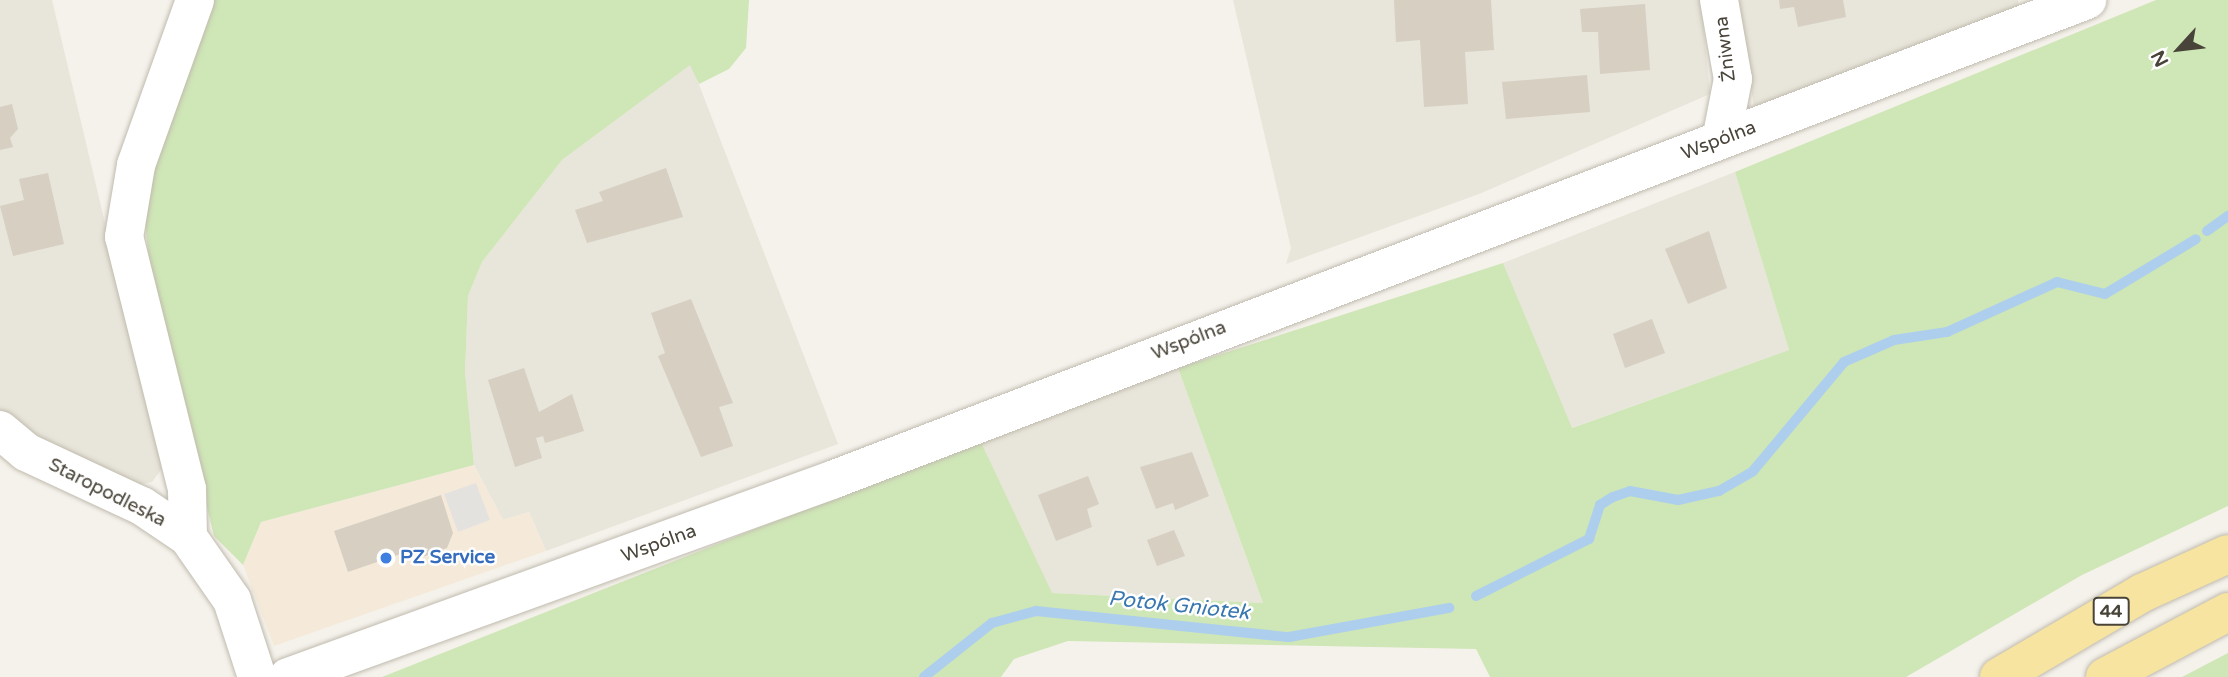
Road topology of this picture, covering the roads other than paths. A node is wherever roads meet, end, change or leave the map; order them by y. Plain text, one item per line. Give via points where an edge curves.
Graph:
1 (195, 0) edge
2 (1719, 0) edge
3 (2087, 0) edge
4 (1721, 140) junction
5 (0, 430) edge
6 (188, 537) junction
7 (2228, 554) edge
8 (2228, 612) edge
9 (257, 677) edge
10 (288, 677) edge
11 (1999, 677) edge
12 (2105, 677) edge

1 - 6 street via 136,165 124,237 187,489
2 - 4 street, Żniwna via 1733,79
3 - 4 street, Wspólna
4 - 10 street, Wspólna via 832,480
5 - 6 street, Staropodleska via 26,452 142,506
6 - 9 street, Staropodleska via 232,600
7 - 11 main road, 44 via 2142,593
8 - 12 main road

